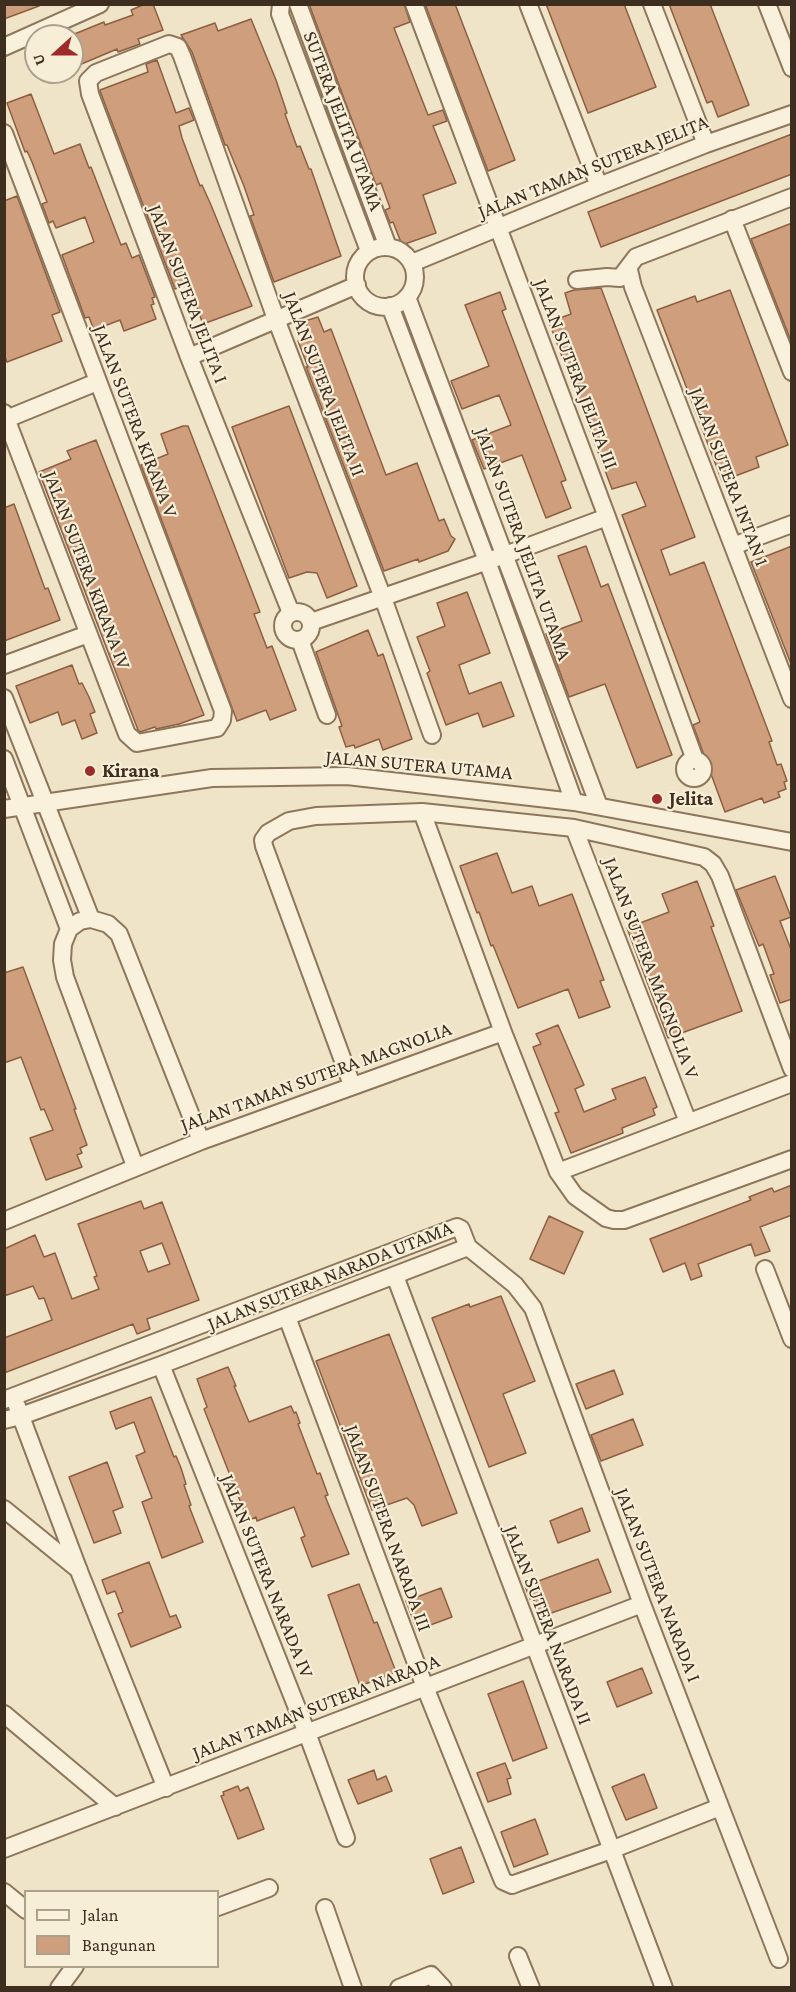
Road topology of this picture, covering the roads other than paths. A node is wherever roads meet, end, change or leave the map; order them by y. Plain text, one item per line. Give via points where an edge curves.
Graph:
1 (100, 4) edge
2 (281, 4) edge
3 (298, 4) edge
4 (414, 4) edge
5 (528, 4) edge
6 (652, 4) edge
7 (767, 4) edge
8 (67, 11) edge
9 (4, 47) edge
10 (178, 47) joint
11 (792, 68) edge
12 (792, 114) edge
13 (4, 133) edge
14 (706, 144) junction
15 (599, 186) junction
16 (792, 197) edge
17 (732, 219) junction
18 (498, 227) junction
19 (388, 247) junction
20 (369, 251) junction
21 (412, 263) junction
22 (628, 270) junction
23 (577, 280) dead end
24 (357, 285) junction
25 (407, 297) junction
26 (390, 306) junction
27 (276, 319) junction
28 (189, 357) junction
29 (792, 372) edge
30 (97, 382) junction
31 (5, 417) edge
32 (607, 517) junction
33 (792, 524) edge
34 (734, 546) junction
35 (505, 555) junction
36 (487, 561) junction
37 (383, 598) junction
38 (291, 613) junction
39 (312, 622) junction
40 (88, 634) junction
41 (300, 640) junction
42 (4, 665) edge
43 (552, 682) junction
44 (532, 688) junction
45 (4, 698) edge
46 (792, 699) edge
47 (327, 715) dead end
48 (432, 735) dead end
49 (133, 740) joint
50 (4, 759) edge
51 (695, 760) dead end
52 (45, 802) junction
53 (574, 802) junction
54 (22, 806) junction
55 (599, 806) junction
56 (4, 809) edge
57 (422, 812) junction
58 (574, 828) junction
59 (792, 842) edge
60 (91, 919) junction
61 (69, 928) junction
62 (503, 1032) junction
63 (792, 1069) edge
64 (792, 1083) edge
65 (352, 1085) junction
66 (688, 1122) junction
67 (201, 1141) junction
68 (792, 1159) edge
69 (135, 1166) junction
70 (558, 1172) junction
71 (4, 1221) edge
72 (468, 1248) junction
73 (765, 1269) dead end
74 (395, 1276) junction
75 (287, 1317) junction
76 (792, 1339) edge
77 (161, 1365) junction
78 (9, 1398) edge
79 (13, 1418) edge
80 (4, 1509) edge
81 (79, 1571) junction
82 (642, 1604) junction
83 (534, 1645) junction
84 (425, 1687) junction
85 (4, 1714) edge
86 (307, 1733) junction
87 (166, 1788) junction
88 (115, 1807) junction
89 (720, 1807) junction
90 (346, 1838) dead end
91 (4, 1849) edge
92 (611, 1850) junction
93 (269, 1888) dead end
94 (4, 1892) edge
95 (219, 1907) edge
96 (24, 1908) edge
97 (325, 1908) dead end
98 (518, 1956) dead end
99 (779, 1959) dead end
100 (73, 1968) edge
101 (58, 1988) edge
102 (353, 1988) edge
103 (399, 1988) edge
104 (442, 1988) edge
105 (531, 1988) edge
106 (664, 1988) edge

1 - 8 street
2 - 20 street, SUTERA JELITA UTAMA via 280,14
3 - 19 street, SUTERA JELITA UTAMA
4 - 18 street, JALAN SUTERA JELITA III
5 - 15 street
6 - 14 street
7 - 11 street
8 - 9 street
10 - 27 street, JALAN SUTERA JELITA II
10 - 28 street, JALAN SUTERA JELITA I via 169,44 96,73 88,81
12 - 14 street, JALAN TAMAN SUTERA JELITA
13 - 30 street, JALAN SUTERA KIRANA V
14 - 15 street, JALAN TAMAN SUTERA JELITA
15 - 18 street, JALAN TAMAN SUTERA JELITA
16 - 17 street
17 - 22 street via 636,258
17 - 29 street
18 - 21 street, JALAN TAMAN SUTERA JELITA
18 - 32 street, JALAN SUTERA JELITA III
19 - 20 street
19 - 21 street via 402,252
20 - 24 street via 357,266
21 - 25 street via 414,287
22 - 23 street via 620,279
22 - 34 street, JALAN SUTERA INTAN 1
24 - 26 street via 373,304
24 - 27 street
25 - 26 street
25 - 35 street, JALAN SUTERA JELITA UTAMA
26 - 36 street, JALAN SUTERA JELITA UTAMA
27 - 28 street
27 - 37 street, JALAN SUTERA JELITA II
28 - 38 street, JALAN SUTERA JELITA I
30 - 31 street
30 - 49 street, JALAN SUTERA KIRANA V via 223,711 221,723 215,729 137,744
31 - 40 street, JALAN SUTERA KIRANA IV
32 - 35 street
32 - 51 street, JALAN SUTERA JELITA III
33 - 34 street
34 - 46 street, JALAN SUTERA INTAN 1
35 - 36 street
35 - 43 street, JALAN SUTERA JELITA UTAMA
36 - 37 street
36 - 44 street, JALAN SUTERA JELITA UTAMA
37 - 39 street
37 - 48 street, JALAN SUTERA JELITA II
38 - 39 street via 299,611
38 - 41 street, JALAN SUTERA JELITA I via 283,630 293,640
39 - 41 street via 307,637
40 - 42 street
40 - 49 street, JALAN SUTERA KIRANA IV via 127,734
41 - 47 street, JALAN SUTERA JELITA I
43 - 44 street
43 - 55 street, JALAN SUTERA JELITA UTAMA
44 - 53 street, JALAN SUTERA JELITA UTAMA
45 - 52 street
50 - 54 street
52 - 53 street, JALAN SUTERA UTAMA via 212,778 348,776
52 - 54 street, JALAN SUTERA UTAMA
52 - 60 street
53 - 55 street, JALAN SUTERA UTAMA
54 - 56 street, JALAN SUTERA UTAMA
54 - 61 street
55 - 59 street, JALAN SUTERA UTAMA
57 - 58 street
57 - 62 street
57 - 65 street via 289,820 273,828 263,840
58 - 63 street via 698,855 713,864
58 - 66 street, JALAN SUTERA MAGNOLIA V
60 - 61 street
60 - 67 street via 108,924 118,934
61 - 69 street via 63,944 65,977
62 - 65 street, JALAN TAMAN SUTERA MAGNOLIA
62 - 70 street
64 - 66 street
65 - 67 street, JALAN TAMAN SUTERA MAGNOLIA
66 - 70 street
67 - 69 street, JALAN TAMAN SUTERA MAGNOLIA
68 - 70 street via 624,1220 606,1218 575,1196
69 - 71 street, JALAN TAMAN SUTERA MAGNOLIA
72 - 74 street, JALAN SUTERA NARADA UTAMA
72 - 78 street, JALAN SUTERA NARADA UTAMA via 457,1227
72 - 82 street, JALAN SUTERA NARADA I via 515,1285 533,1308
73 - 76 street
74 - 75 street, JALAN SUTERA NARADA UTAMA
74 - 83 street, JALAN SUTERA NARADA II
75 - 77 street, JALAN SUTERA NARADA UTAMA
75 - 84 street, JALAN SUTERA NARADA III
77 - 79 street, JALAN SUTERA NARADA UTAMA
77 - 86 street, JALAN SUTERA NARADA IV
78 - 79 street
79 - 81 street
80 - 81 street
81 - 87 street
82 - 83 street, JALAN TAMAN SUTERA NARADA
82 - 89 street, JALAN SUTERA NARADA I
83 - 84 street, JALAN TAMAN SUTERA NARADA
83 - 92 street, JALAN SUTERA NARADA II
84 - 86 street, JALAN TAMAN SUTERA NARADA
84 - 92 street, JALAN SUTERA NARADA III via 507,1884
85 - 88 street
86 - 87 street, JALAN TAMAN SUTERA NARADA
86 - 90 street, JALAN SUTERA NARADA IV
87 - 88 street, JALAN TAMAN SUTERA NARADA
88 - 91 street, JALAN TAMAN SUTERA NARADA
89 - 92 street
89 - 99 street, JALAN SUTERA NARADA I
92 - 106 street, JALAN SUTERA NARADA II
93 - 95 street
94 - 96 street
97 - 102 street
98 - 105 street
100 - 101 street
103 - 104 street via 431,1975

